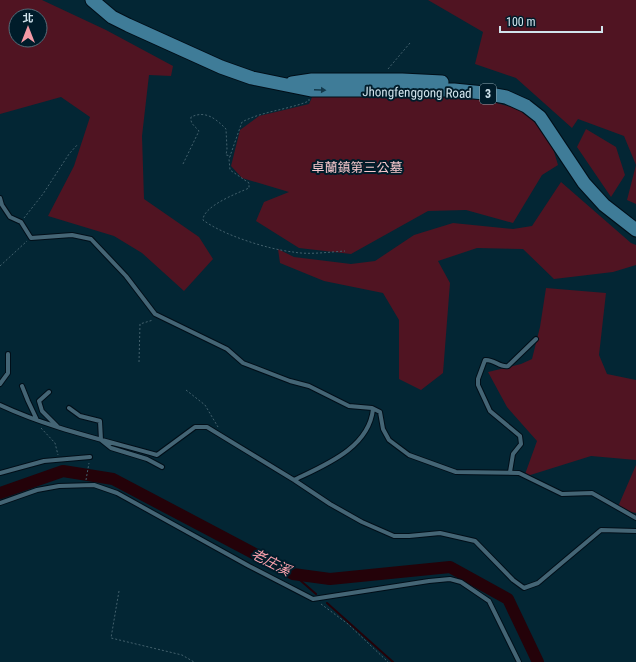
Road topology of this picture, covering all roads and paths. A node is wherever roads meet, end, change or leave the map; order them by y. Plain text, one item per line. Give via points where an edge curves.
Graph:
1 (92, 0) edge
2 (410, 43) dead end
3 (382, 80) junction
4 (282, 84) junction
5 (311, 90) junction
6 (78, 144) dead end
7 (231, 156) junction
8 (183, 164) dead end
9 (0, 198) edge
10 (636, 221) edge
11 (21, 222) junction
12 (636, 230) edge
13 (31, 238) junction
14 (345, 251) dead end
15 (0, 266) edge
16 (159, 316) junction
17 (536, 339) dead end
18 (8, 354) dead end
19 (139, 362) dead end
20 (0, 384) edge
21 (22, 386) dead end
22 (186, 390) dead end
23 (49, 392) dead end
24 (0, 405) edge
25 (69, 408) dead end
26 (374, 409) junction
27 (32, 418) junction
28 (38, 420) junction
29 (59, 427) junction
30 (224, 438) junction
31 (101, 440) junction
32 (90, 457) joint
33 (60, 459) junction
34 (162, 467) dead end
35 (0, 472) edge
36 (510, 472) junction
37 (294, 480) junction
38 (86, 485) junction
39 (0, 503) edge
40 (636, 518) edge
41 (636, 532) edge
42 (119, 591) dead end
43 (314, 599) junction
44 (194, 662) edge
45 (388, 662) edge
46 (519, 662) edge

1 - 4 main road, Jhongfenggong Road / 3 via 112,17 220,67 252,78
2 - 3 path via 390,65
3 - 4 main road, Jhongfenggong Road / 3 via 312,80
3 - 10 main road, Jhongfenggong Road / 3 via 489,85 513,91 542,110 590,179 611,202
4 - 5 main road, Jhongfenggong Road / 3
5 - 7 path via 309,101 254,116 242,122
5 -> 12 main road, Jhongfenggong Road / 3 via 454,90 506,97 526,106 540,117 584,183 604,205
6 - 11 path
7 - 8 path via 226,155 226,130 210,116 198,113 190,118 191,124 199,131
7 - 14 path via 230,170 249,183 249,188 216,204 207,211 203,220 212,227 260,246 294,253
9 - 11 lane via 10,216
11 - 13 lane
13 - 15 path
13 - 16 lane via 72,235 91,239
16 - 19 path via 140,324
16 - 26 lane via 227,349 242,363 309,386 349,406
17 - 36 lane via 508,366 503,367 486,360 478,379 478,385 490,411 520,436 521,444 513,454
18 - 20 lane via 8,373
21 - 28 lane
22 - 30 path via 205,405
23 - 29 lane via 39,401 42,411
24 - 27 lane
25 - 31 lane via 80,416 100,421
26 - 36 lane via 380,412 383,429 389,440 409,455 456,472
26 - 37 lane via 372,420 360,439 338,458
27 - 28 lane
27 - 33 path via 56,443
28 - 29 lane
29 - 31 lane
30 - 31 lane via 207,427 195,427 156,455
30 - 37 lane
31 - 34 lane via 111,448 147,459
32 - 33 lane
32 - 38 path
33 - 35 lane
36 - 40 lane via 519,473 562,494 592,493
37 - 41 lane via 362,522 394,536 440,533 475,541 512,580 524,588 538,583 601,530
38 - 39 lane via 37,490
38 - 43 lane via 117,493
42 - 44 path via 111,638 182,655
43 - 45 path via 348,624
43 - 46 lane via 429,581 450,579 460,582 489,601

